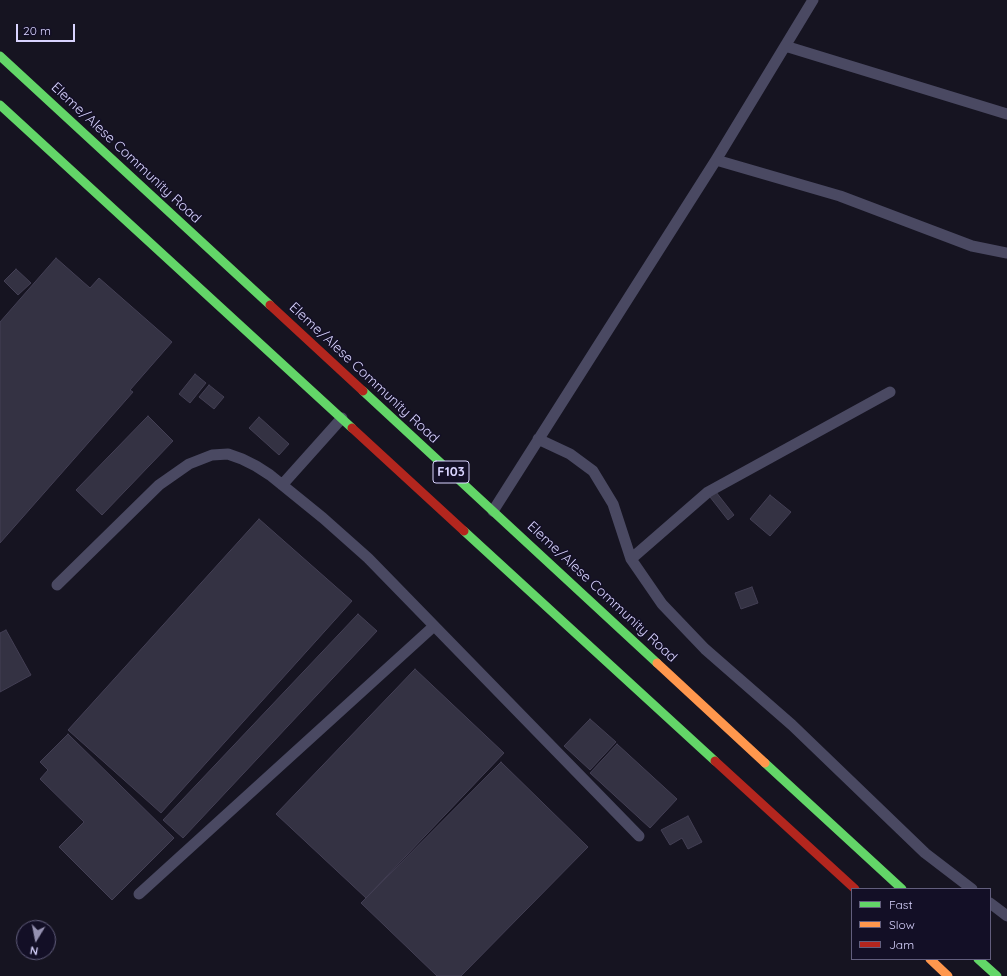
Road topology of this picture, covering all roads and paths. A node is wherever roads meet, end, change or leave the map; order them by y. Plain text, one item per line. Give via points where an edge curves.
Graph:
1 (814, 0) edge
2 (785, 46) junction
3 (0, 56) edge
4 (0, 104) edge
5 (1007, 114) edge
6 (716, 160) junction
7 (1007, 254) edge
8 (890, 392) dead end
9 (342, 418) junction
10 (538, 439) junction
11 (282, 485) junction
12 (493, 511) junction
13 (631, 559) junction
14 (57, 585) dead end
15 (434, 626) junction
16 (640, 836) dead end
17 (854, 888) edge
18 (901, 888) edge
19 (971, 888) edge
20 (139, 894) dead end
21 (991, 904) edge
22 (1007, 916) edge
23 (931, 960) edge
24 (979, 960) edge
25 (948, 976) edge
26 (997, 976) edge

1 - 2 lane
2 - 5 lane
2 - 6 lane
3 - 12 main road, Eleme/Alese Community Road / F103
4 - 9 main road, F103
6 - 7 lane via 840,196 972,246
6 - 10 lane
8 - 13 lane via 708,492
9 - 11 lane
9 - 17 main road, F103
10 - 12 lane
10 - 13 lane via 570,454 593,471 613,504
11 - 14 lane via 256,466 228,454 212,456 189,464 158,485
11 - 15 lane via 368,558
12 - 18 main road, Eleme/Alese Community Road / F103
13 - 19 lane via 662,604 705,649 792,725 925,853
15 - 16 lane
15 - 20 lane
21 - 22 lane
23 - 25 main road
24 - 26 main road

